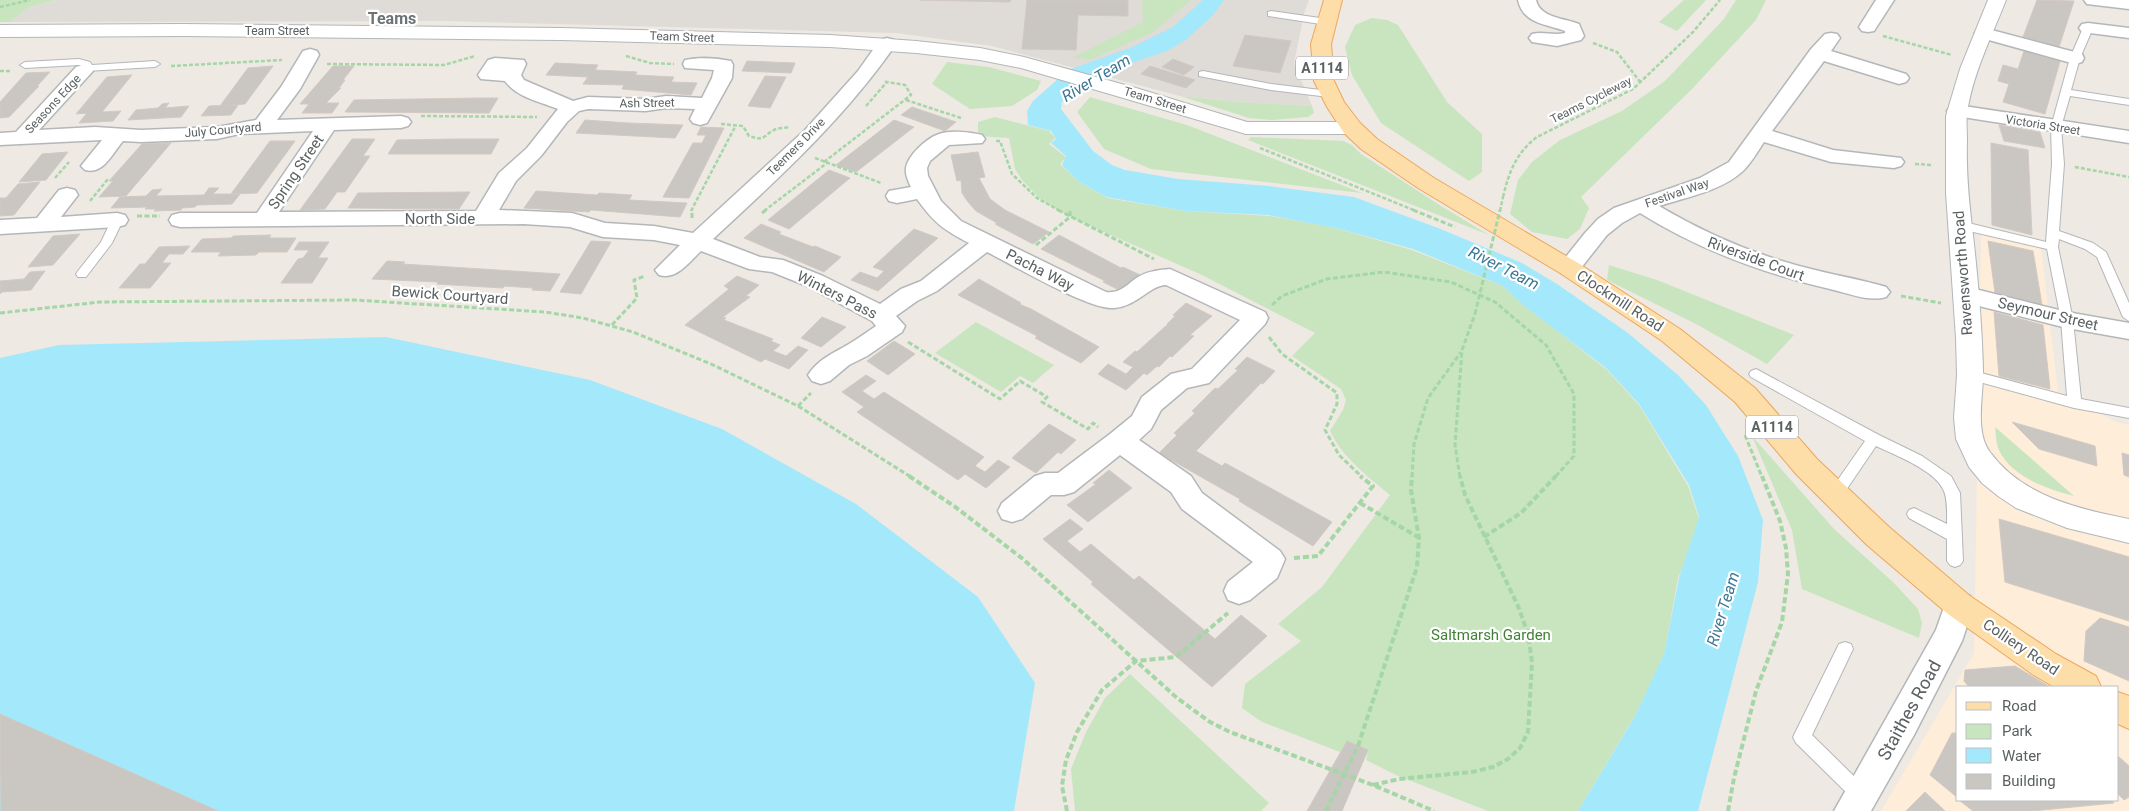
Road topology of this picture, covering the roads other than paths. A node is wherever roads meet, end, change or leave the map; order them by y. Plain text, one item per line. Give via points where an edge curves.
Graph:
1 (1333, 0) edge
2 (1527, 0) edge
3 (1885, 0) edge
4 (1996, 0) edge
5 (2092, 0) edge
6 (2129, 4) edge
7 (1271, 14) dead end
8 (1327, 22) junction
9 (1868, 27) road end
10 (2088, 28) joint
11 (0, 31) edge
12 (1984, 33) junction
13 (2129, 33) edge
14 (1538, 38) dead end
15 (887, 44) junction
16 (2075, 58) junction
17 (307, 59) road end
18 (692, 64) road end
19 (159, 65) road end
20 (25, 66) dead end
21 (85, 69) junction
22 (1203, 74) dead end
23 (511, 75) dead end
24 (1899, 78) dead end
25 (2066, 92) junction
26 (1329, 94) junction
27 (2129, 102) edge
28 (1957, 111) junction
29 (566, 112) junction
30 (401, 122) dead end
31 (328, 124) junction
32 (262, 126) junction
33 (2056, 127) junction
34 (1352, 128) junction
35 (1760, 134) junction
36 (117, 135) junction
37 (22, 137) junction
38 (2129, 137) edge
39 (0, 139) edge
40 (975, 139) road end
41 (1894, 162) road end
42 (92, 166) dead end
43 (924, 192) junction
44 (68, 196) dead end
45 (897, 196) road end
46 (1643, 204) junction
47 (483, 218) junction
48 (117, 220) joint
49 (180, 220) road end
50 (263, 220) junction
51 (43, 225) junction
52 (1960, 226) junction
53 (0, 228) edge
54 (694, 231) junction
55 (2053, 233) junction
56 (985, 242) junction
57 (2052, 247) junction
58 (1569, 268) junction
59 (667, 270) road end
60 (82, 274) dead end
61 (1878, 292) road end
62 (1967, 301) junction
63 (2129, 318) edge
64 (2067, 320) junction
65 (885, 322) junction
66 (2129, 331) edge
67 (1756, 374) dead end
68 (821, 375) dead end
69 (1970, 375) junction
70 (2074, 403) junction
71 (2129, 413) edge
72 (1874, 439) junction
73 (1120, 441) junction
74 (1835, 495) junction
75 (1012, 510) dead end
76 (1914, 514) dead end
77 (2129, 531) edge
78 (1954, 535) junction
79 (1955, 561) dead end
80 (1239, 591) road end
81 (1959, 605) junction
82 (1845, 649) dead end
83 (2082, 686) edge
84 (1857, 803) edge

1 - 8 main road, Clockmill Road / A1114
2 - 14 street via 1527,6 1538,18 1573,28 1575,36 1550,41
3 - 9 street
4 - 12 street, Ravensworth Road
5 - 6 street
7 - 8 lane
8 - 26 main road, Clockmill Road / A1114 via 1321,58
10 - 13 street
10 - 16 lane
11 - 15 street, Team Street via 479,33
12 - 16 street
12 - 28 street, Ravensworth Road
15 - 34 street, Team Street via 980,54 1043,68 1255,129
15 - 54 street, Teemers Drive via 864,77 811,134
16 - 25 lane
17 - 32 street
18 - 29 street, Ash Street via 724,65 722,78 704,112 666,102 646,105 588,103
19 - 21 lane
20 - 21 lane via 79,62 87,64
21 - 37 street, Seasons Edge
22 - 26 lane via 1271,88
23 - 29 street via 517,84
24 - 35 street, Festival Way via 1824,45
25 - 27 lane
25 - 33 lane
26 - 34 main road, Clockmill Road / A1114
28 - 33 street, Victoria Street
28 - 52 street, Ravensworth Road via 1955,167
29 - 47 street via 534,152 507,178
30 - 31 street
31 - 32 street, July Courtyard
31 - 50 street, Spring Street
32 - 36 street, July Courtyard via 217,133
33 - 38 street, Victoria Street
33 - 55 lane via 2058,164
34 - 58 main road, Clockmill Road / A1114 via 1381,154
35 - 41 street via 1831,156
35 - 46 street, Festival Way via 1736,166 1723,176 1693,190
36 - 37 street, July Courtyard
36 - 42 street
37 - 39 street, July Courtyard
40 - 43 street, Pacha Way via 944,139 919,160 917,167
43 - 45 street
43 - 56 street, Pacha Way via 944,219
44 - 51 street
46 - 58 street, Festival Way via 1622,213 1603,227
46 - 61 street, Riverside Court via 1690,233 1748,259 1820,280
47 - 50 street, North Side
47 - 54 street, North Side via 572,220 603,230
48 - 51 street
48 - 60 lane via 106,243
49 - 50 street, North Side
51 - 53 street
52 - 57 lane
52 - 62 street, Ravensworth Road
54 - 59 street
54 - 65 street, Winters Pass via 757,264 775,266 815,281
55 - 57 lane
55 - 63 lane via 2089,246 2102,255
56 - 65 street via 930,286 909,295
56 - 73 street, Pacha Way via 1085,292 1114,301 1124,298 1149,279 1170,277 1256,318 1200,376 1180,380 1151,404 1142,422
57 - 64 lane
58 - 74 main road, Clockmill Road / A1114 via 1671,335 1745,395
62 - 64 street, Seymour Street
62 - 69 street, Ravensworth Road
64 - 66 street, Seymour Street
64 - 70 lane
65 - 68 street, Winters Pass via 858,350 840,358
67 - 72 lane
69 - 70 lane
69 - 77 street, Ravensworth Road via 1968,432 1971,446 1998,481 2052,510
70 - 71 lane
72 - 74 lane
72 - 78 lane via 1946,480 1952,490
73 - 75 street via 1064,484 1046,484
73 - 80 street via 1182,484 1192,501 1270,559 1266,569
74 - 81 main road, Clockmill Road / A1114
76 - 78 lane
78 - 79 lane
81 - 83 main road, Colliery Road / A1114 via 2044,664
81 - 84 street, Staithes Road via 1951,632
82 - 84 lane via 1802,737

